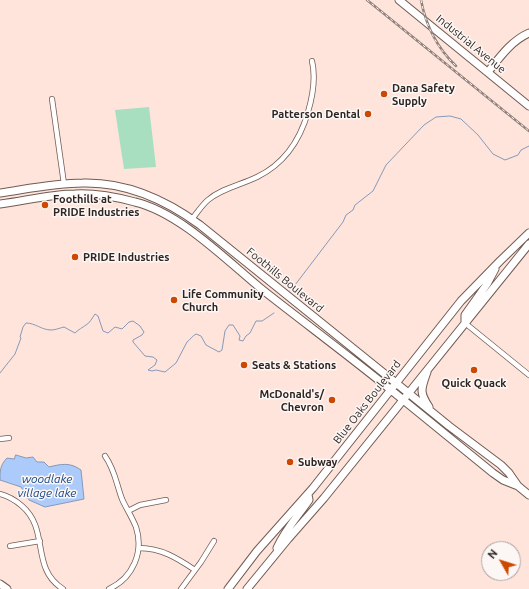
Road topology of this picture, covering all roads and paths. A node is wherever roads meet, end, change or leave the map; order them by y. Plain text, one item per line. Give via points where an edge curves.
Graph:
1 (399, 0) edge
2 (529, 33) edge
3 (312, 61) dead end
4 (488, 72) junction
5 (52, 99) dead end
6 (529, 106) edge
7 (64, 184) junction
8 (0, 193) edge
9 (65, 194) junction
10 (0, 204) edge
11 (192, 219) junction
12 (186, 228) junction
13 (529, 232) edge
14 (529, 244) edge
15 (500, 261) junction
16 (465, 324) junction
17 (429, 367) junction
18 (529, 375) edge
19 (396, 383) junction
20 (391, 390) junction
21 (408, 393) junction
22 (402, 400) junction
23 (432, 412) junction
24 (9, 438) dead end
25 (0, 439) edge
26 (105, 456) dead end
27 (478, 460) junction
28 (501, 465) junction
29 (518, 486) junction
30 (0, 494) edge
31 (308, 494) junction
32 (529, 495) edge
33 (166, 500) dead end
34 (128, 510) junction
35 (40, 541) junction
36 (214, 541) dead end
37 (10, 546) dead end
38 (139, 548) junction
39 (275, 554) junction
40 (195, 570) junction
41 (63, 589) edge
42 (109, 589) edge
43 (181, 589) edge
44 (228, 589) edge
45 (247, 589) edge

1 - 4 main road, Industrial Avenue
2 - 4 main road via 507,49
3 - 11 street via 313,92 305,120 292,147 277,164 263,174 225,189 206,201
4 - 6 main road, Industrial Avenue
5 - 7 street
7 - 8 main road, Foothills Boulevard
7 - 9 main road
7 - 11 main road, Foothills Boulevard via 95,183 131,189 172,206
9 - 10 main road, Foothills Boulevard
9 - 12 main road, Foothills Boulevard via 90,194 137,202 153,208
11 - 12 main road
11 - 19 main road, Foothills Boulevard
12 - 20 main road, Foothills Boulevard
13 - 15 main road, Blue Oaks Boulevard
14 - 16 main road
15 - 16 main road via 465,314
15 - 19 main road, Blue Oaks Boulevard via 462,302
16 - 17 main road
16 - 18 street
17 - 21 main road
17 - 23 main road via 421,392
19 - 20 main road, Blue Oaks Boulevard
19 - 21 main road, Foothills Boulevard
20 - 22 main road, Foothills Boulevard
20 - 31 main road, Blue Oaks Boulevard
21 - 22 main road
21 - 23 main road, Foothills Boulevard
22 - 27 main road, Foothills Boulevard
22 - 39 main road via 324,498
23 - 28 main road, Foothills Boulevard
24 - 25 street
26 - 34 street via 114,471
27 - 28 main road via 493,468
27 - 29 main road, Foothills Boulevard via 503,480
28 - 29 main road, Foothills Boulevard
29 - 32 main road, Foothills Boulevard
30 - 35 street via 27,511
31 - 39 main road via 309,500 283,535
31 - 44 main road, Blue Oaks Boulevard via 257,551
33 - 34 street
34 - 38 street via 136,528
35 - 37 street
35 - 41 street via 44,567
36 - 40 street
38 - 40 street via 156,549
38 - 42 street via 130,571 118,584
39 - 45 main road
40 - 43 street

